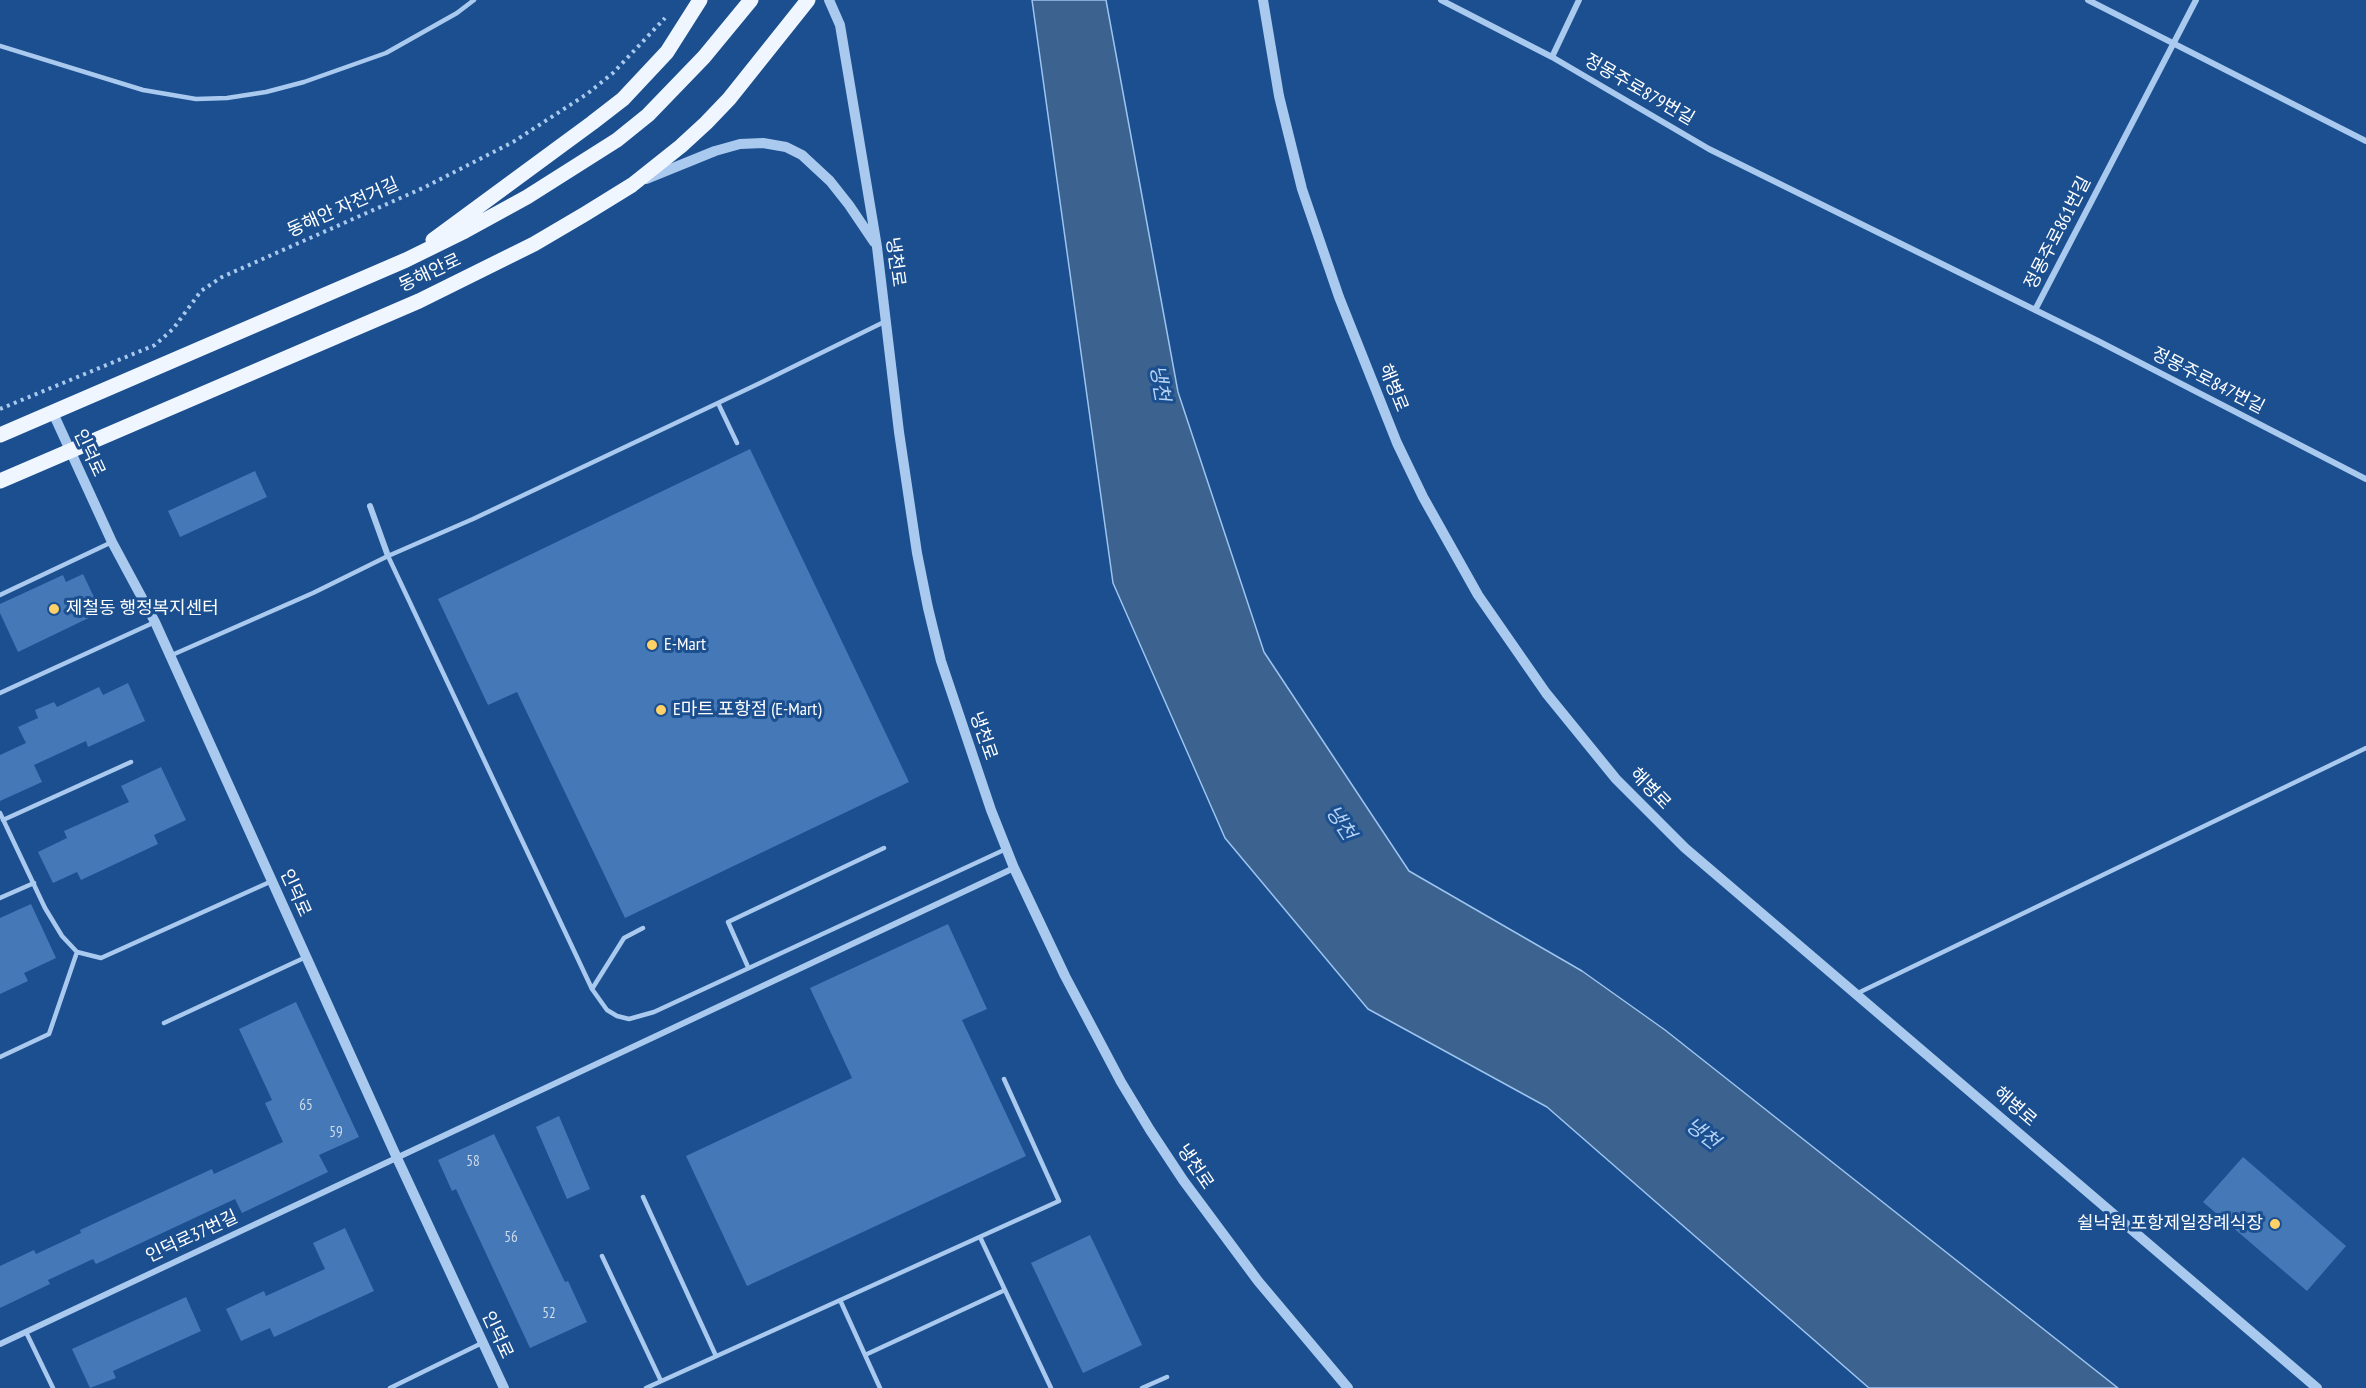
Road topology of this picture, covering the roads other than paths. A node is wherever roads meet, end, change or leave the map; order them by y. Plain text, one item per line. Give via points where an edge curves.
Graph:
1 (474, 0) edge
2 (700, 0) edge
3 (751, 0) edge
4 (808, 0) edge
5 (829, 0) edge
6 (1263, 0) edge
7 (1441, 0) edge
8 (1579, 0) edge
9 (2088, 0) edge
10 (2196, 0) edge
11 (2173, 42) junction
12 (0, 46) edge
13 (1552, 57) junction
14 (2366, 141) edge
15 (1767, 178) joint
16 (632, 185) junction
17 (877, 247) junction
18 (406, 260) junction
19 (2035, 310) junction
20 (886, 321) junction
21 (718, 403) junction
22 (53, 413) junction
23 (0, 435) edge
24 (737, 443) dead end
25 (70, 452) junction
26 (2366, 479) edge
27 (0, 481) edge
28 (370, 506) dead end
29 (112, 542) junction
30 (388, 556) junction
31 (0, 595) edge
32 (155, 622) junction
33 (171, 656) junction
34 (0, 693) edge
35 (2366, 747) edge
36 (131, 762) dead end
37 (0, 813) edge
38 (3, 820) junction
39 (884, 848) dead end
40 (1007, 848) junction
41 (1014, 867) junction
42 (272, 881) junction
43 (34, 884) junction
44 (0, 898) edge
45 (644, 928) dead end
46 (77, 952) junction
47 (306, 957) junction
48 (748, 967) junction
49 (592, 989) junction
50 (1857, 994) junction
51 (164, 1023) dead end
52 (0, 1057) edge
53 (1004, 1079) dead end
54 (397, 1158) junction
55 (644, 1197) dead end
56 (980, 1237) junction
57 (602, 1256) dead end
58 (1005, 1290) junction
59 (840, 1300) junction
60 (26, 1332) junction
61 (483, 1342) junction
62 (0, 1344) edge
63 (716, 1356) junction
64 (865, 1356) junction
65 (1167, 1377) dead end
66 (661, 1381) junction
67 (53, 1388) edge
68 (390, 1388) edge
69 (504, 1388) edge
70 (646, 1388) edge
71 (880, 1388) edge
72 (1051, 1388) edge
73 (1142, 1388) edge
74 (1348, 1388) edge
75 (2316, 1388) edge

1 - 12 lane via 441,23 386,52 304,82 227,98 196,99 143,90
2 - 18 main road via 667,52 623,99
3 - 18 main road, 동해안로 via 677,87 617,140 527,197
4 - 16 main road, 동해안로 via 729,99 681,146
5 - 17 street, 냉천로 via 842,34
6 - 50 street, 해병로 via 1290,143 1335,286 1397,443 1478,595 1546,693 1637,801 1693,855
7 - 13 street
8 - 13 street
9 - 11 street
10 - 11 street, 정몽주로861번길
11 - 14 street
11 - 19 street, 정몽주로861번길
13 - 15 street, 정몽주로879번길 via 1709,149
15 - 19 street, 정몽주로861번길
16 - 17 street via 740,144 786,147 802,155 830,181
16 - 25 main road, 동해안로 via 534,244 419,301
17 - 20 street, 냉천로
18 - 22 main road, 동해안로
19 - 26 street, 정몽주로847번길
20 - 21 lane
20 - 40 street, 냉천로 via 902,453 928,608 959,718
21 - 24 lane
21 - 30 lane
22 - 23 main road, 동해안로
22 - 25 street, 인덕로
25 - 27 main road, 동해안로
25 - 29 street, 인덕로
28 - 30 street
29 - 31 lane
29 - 32 street, 인덕로
30 - 33 lane
30 - 49 lane
32 - 33 street, 인덕로
32 - 34 lane
33 - 42 street, 인덕로
35 - 50 lane
36 - 38 lane
37 - 38 lane
38 - 43 lane
39 - 48 lane via 728,922
40 - 41 street, 냉천로
40 - 48 lane
41 - 54 street, 인덕로37번길
41 - 74 street, 냉천로 via 1094,1033 1150,1130 1258,1281
42 - 46 lane via 101,958
42 - 47 street, 인덕로
43 - 44 lane
43 - 46 lane via 62,936
45 - 49 lane via 624,938
46 - 52 lane via 49,1034
47 - 51 lane
47 - 54 street, 인덕로
48 - 49 lane via 654,1012 629,1019 607,1010
50 - 75 street, 해병로
53 - 56 lane via 1059,1201
54 - 60 street, 인덕로37번길
54 - 61 street, 인덕로
55 - 63 lane
56 - 58 lane
56 - 59 lane
57 - 66 lane
58 - 64 lane
58 - 72 lane
59 - 63 lane
59 - 64 lane
60 - 62 street, 인덕로37번길
60 - 67 lane
61 - 68 lane
61 - 69 street, 인덕로
63 - 66 lane
64 - 71 lane
65 - 73 lane
66 - 70 lane

